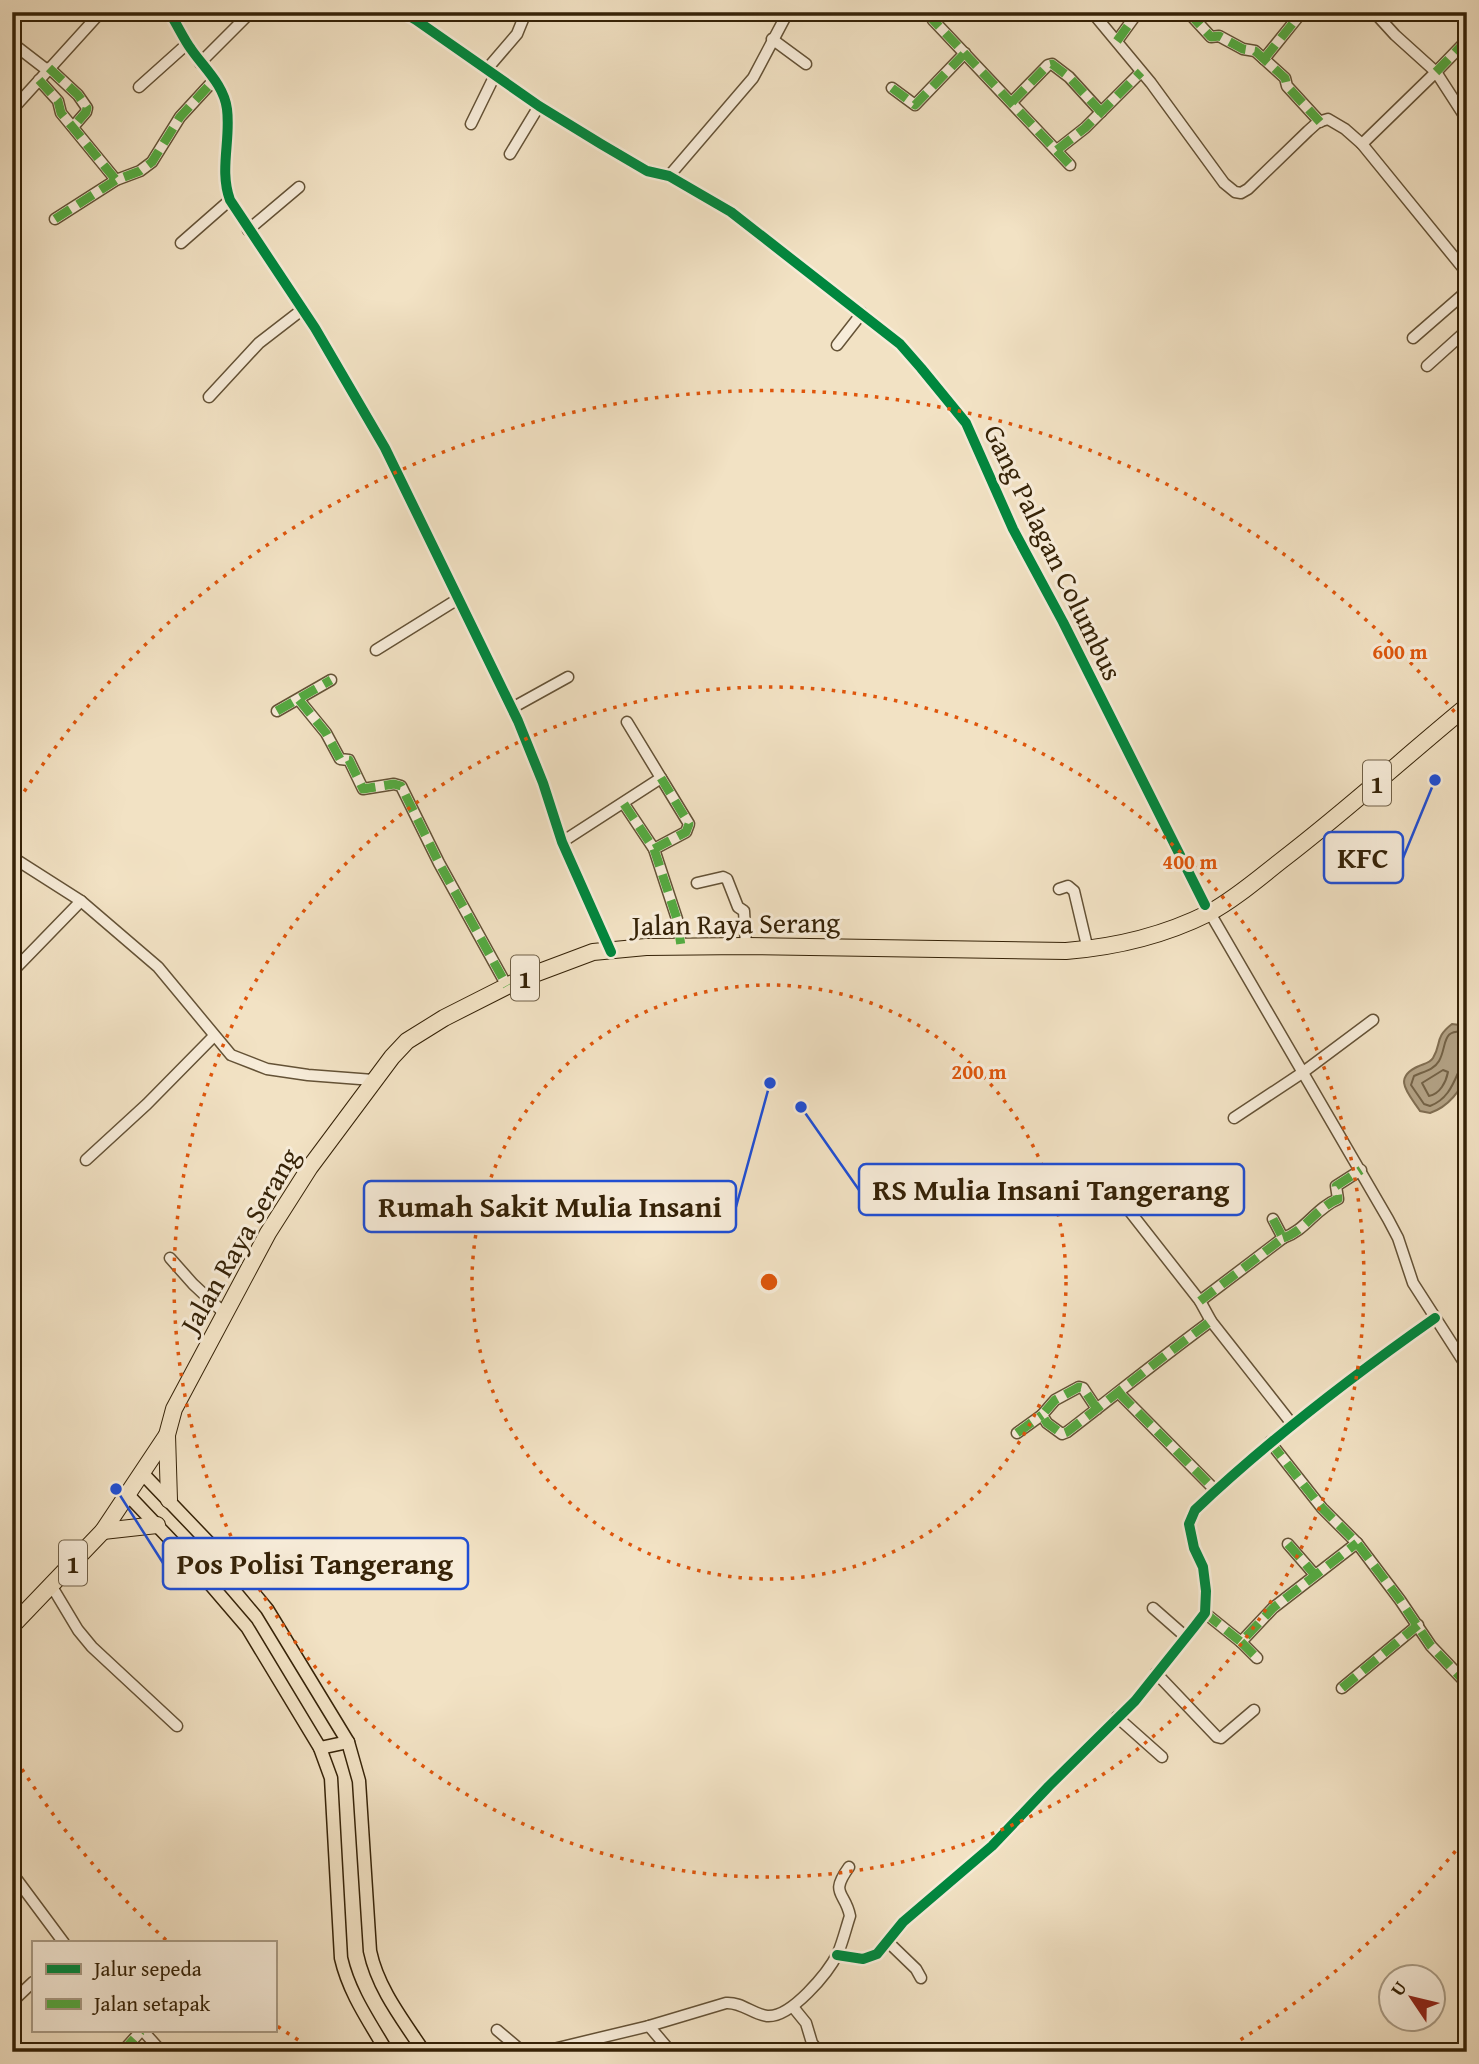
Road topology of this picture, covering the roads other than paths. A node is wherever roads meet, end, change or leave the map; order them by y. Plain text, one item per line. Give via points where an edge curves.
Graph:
1 (101, 12) edge
2 (169, 12) edge
3 (251, 12) edge
4 (372, 12) edge
5 (526, 12) edge
6 (788, 12) edge
7 (929, 12) edge
8 (1092, 12) edge
9 (1138, 12) edge
10 (1188, 12) edge
11 (1303, 12) edge
12 (1374, 12) edge
13 (772, 39) junction
14 (1467, 40) edge
15 (1117, 41) junction
16 (12, 43) edge
17 (187, 44) junction
18 (965, 53) junction
19 (1264, 59) junction
20 (200, 63) junction
21 (806, 64) dead end
22 (48, 69) junction
23 (491, 72) junction
24 (1141, 72) junction
25 (1436, 72) junction
26 (39, 80) junction
27 (214, 80) junction
28 (139, 87) dead end
29 (892, 88) dead end
30 (1012, 102) junction
31 (539, 106) junction
32 (12, 110) edge
33 (1101, 112) junction
34 (1467, 120) edge
35 (1320, 122) junction
36 (471, 124) dead end
37 (72, 127) junction
38 (1362, 144) junction
39 (1057, 150) junction
40 (510, 154) dead end
41 (1070, 165) dead end
42 (669, 176) junction
43 (116, 180) junction
44 (299, 187) dead end
45 (229, 200) junction
46 (55, 219) dead end
47 (247, 230) junction
48 (181, 243) dead end
49 (1467, 273) edge
50 (1467, 291) edge
51 (303, 309) junction
52 (862, 313) junction
53 (1467, 330) edge
54 (1413, 338) dead end
55 (837, 345) dead end
56 (1427, 366) dead end
57 (209, 397) dead end
58 (458, 599) junction
59 (376, 650) dead end
60 (568, 677) dead end
61 (331, 680) dead end
62 (299, 700) junction
63 (1467, 706) edge
64 (512, 708) junction
65 (277, 711) dead end
66 (626, 722) dead end
67 (661, 778) junction
68 (625, 804) junction
69 (562, 842) junction
70 (654, 849) junction
71 (12, 857) edge
72 (696, 883) dead end
73 (1059, 889) dead end
74 (81, 901) junction
75 (1207, 909) junction
76 (681, 946) junction
77 (746, 946) junction
78 (1088, 950) junction
79 (611, 952) junction
80 (12, 972) edge
81 (508, 986) junction
82 (1373, 1020) dead end
83 (214, 1036) junction
84 (1302, 1073) junction
85 (373, 1080) junction
86 (1234, 1118) dead end
87 (86, 1160) dead end
88 (1360, 1170) junction
89 (1106, 1181) dead end
90 (1273, 1219) dead end
91 (1283, 1238) junction
92 (170, 1258) dead end
93 (1200, 1301) junction
94 (224, 1313) junction
95 (1435, 1318) junction
96 (1211, 1321) junction
97 (1467, 1367) edge
98 (1119, 1393) junction
99 (1097, 1409) junction
100 (1042, 1415) junction
101 (1292, 1424) junction
102 (1017, 1433) dead end
103 (167, 1435) junction
104 (1270, 1442) junction
105 (143, 1474) junction
106 (1216, 1491) junction
107 (128, 1495) junction
108 (169, 1500) junction
109 (157, 1525) junction
110 (103, 1531) junction
111 (1357, 1543) junction
112 (1288, 1544) dead end
113 (1315, 1575) junction
114 (51, 1585) junction
115 (1153, 1608) dead end
116 (1205, 1613) junction
117 (13, 1622) edge
118 (1418, 1625) junction
119 (1186, 1637) junction
120 (1241, 1642) junction
121 (1257, 1658) dead end
122 (1156, 1673) junction
123 (1467, 1684) edge
124 (1342, 1688) dead end
125 (1254, 1710) dead end
126 (1117, 1717) junction
127 (177, 1726) dead end
128 (348, 1742) junction
129 (320, 1748) junction
130 (1162, 1757) dead end
131 (849, 1867) dead end
132 (12, 1873) edge
133 (63, 1941) edge
134 (888, 1942) junction
135 (837, 1955) junction
136 (921, 1978) dead end
137 (32, 1983) edge
138 (12, 2001) edge
139 (793, 2007) junction
140 (649, 2026) junction
141 (498, 2030) dead end
142 (141, 2032) edge
143 (143, 2032) edge
144 (556, 2051) edge
145 (122, 2052) edge
146 (162, 2052) edge
147 (387, 2052) edge
148 (424, 2052) edge
149 (523, 2052) edge
150 (541, 2052) edge
151 (671, 2052) edge
152 (818, 2052) edge

1 - 22 street
2 - 17 street
3 - 20 street
4 - 23 street, Gang Palagan Columbus via 404,13
5 - 23 street
6 - 13 street
7 - 18 street
8 - 15 street
9 - 15 street
10 - 19 street via 1211,37 1219,36
11 - 19 street
12 - 25 street
13 - 21 street
13 - 42 street via 753,78
14 - 25 street
15 - 24 street
16 - 22 street
17 - 20 street
17 - 28 street
18 - 29 street via 915,104
18 - 30 street
19 - 35 street
20 - 27 street
22 - 26 street
22 - 37 street via 87,108
23 - 31 street, Gang Palagan Columbus
23 - 36 street
24 - 33 street
24 - 35 street via 1235,192 1248,189
25 - 34 street
25 - 38 street
26 - 32 street
26 - 37 street
27 - 43 street via 180,117 152,162
27 - 45 street via 226,106 224,183
30 - 33 street via 1052,64
30 - 39 street
31 - 40 street
31 - 42 street, Gang Palagan Columbus via 647,171
33 - 39 street
35 - 38 street via 1337,123
37 - 43 street
38 - 49 street
39 - 41 street
42 - 52 street, Gang Palagan Columbus via 731,212
43 - 46 street
44 - 47 street
45 - 47 street
45 - 48 street
47 - 51 street
50 - 54 street
51 - 57 street via 259,343
51 - 58 street via 385,447
52 - 55 street
52 - 75 street, Gang Palagan Columbus via 900,344 965,423 1013,529
53 - 56 street
58 - 59 street
58 - 64 street
60 - 64 street
61 - 62 street
62 - 65 street
62 - 81 street via 340,759 349,760 363,789 401,786
63 - 75 highway, Jalan Raya Serang / 1 via 1285,858
64 - 69 street
66 - 67 street
67 - 68 street
67 - 70 street via 689,824 686,832
68 - 69 street
68 - 70 street
69 - 79 street
70 - 76 street via 674,907
71 - 74 street
72 - 77 street via 727,879 744,911
73 - 78 street via 1073,889
74 - 80 street
74 - 83 street via 168,978
75 - 78 highway, Jalan Raya Serang / 1 via 1118,946
75 - 84 street, Gang Palagan Columbus
76 - 77 highway, Jalan Raya Serang / 1
76 - 79 highway, Jalan Raya Serang / 1
77 - 78 highway, Jalan Raya Serang / 1
79 - 81 highway, Jalan Raya Serang / 1 via 593,952
81 - 85 highway, Jalan Raya Serang / 1 via 407,1041
82 - 84 street
83 - 85 street via 231,1055 267,1069
83 - 87 street
84 - 86 street
84 - 88 street, Gang Palagan Columbus
85 - 94 highway, Jalan Raya Serang / 1 via 310,1167
88 - 91 street via 1336,1186 1338,1199 1297,1233
88 - 95 street, Gang Palagan Columbus via 1398,1238 1413,1283
89 - 93 street
90 - 91 street
91 - 93 street
92 - 94 street
93 - 96 street
94 - 103 highway, Jalan Raya Serang / 1 via 174,1409
95 - 97 street, Gang Palagan Columbus
95 - 101 street
96 - 98 street
96 - 101 street
98 - 99 street
98 - 106 street
99 - 100 street via 1062,1434
99 - 100 street via 1079,1387 1055,1399
100 - 102 street
101 - 104 street
103 - 105 highway, Jalan Raya Serang / 1
103 - 108 highway
104 - 106 street
104 - 111 street
105 - 107 highway, Jalan Raya Serang / 1
105 - 108 main road
106 - 116 street via 1195,1510 1189,1524 1203,1567
107 - 109 main road
107 - 110 highway, Jalan Raya Serang / 1
108 - 128 main road via 267,1609
109 - 110 highway
109 - 129 main road via 247,1627
110 - 114 highway, Jalan Raya Serang / 1
111 - 113 street
111 - 118 street
112 - 113 street
113 - 120 street via 1273,1608
114 - 117 highway, Jalan Raya Serang / 1
114 - 127 street via 92,1647
115 - 119 street
116 - 119 street
116 - 120 street
118 - 123 street
118 - 124 street
119 - 122 street
120 - 121 street
122 - 125 street via 1217,1737 1227,1735
122 - 126 street
126 - 130 street
126 - 134 street via 992,1846 903,1922
128 - 129 main road
128 - 148 main road via 359,1781 374,1969
129 - 147 main road via 331,1778 341,1958 355,1998
131 - 135 street via 839,1887 850,1916
132 - 133 street
134 - 135 street via 871,1958
134 - 136 street
135 - 139 street
137 - 138 street
139 - 140 street via 769,2016 726,2003
139 - 152 street
140 - 144 street
140 - 151 street
141 - 149 street
142 - 145 street
143 - 146 street
144 - 150 street

